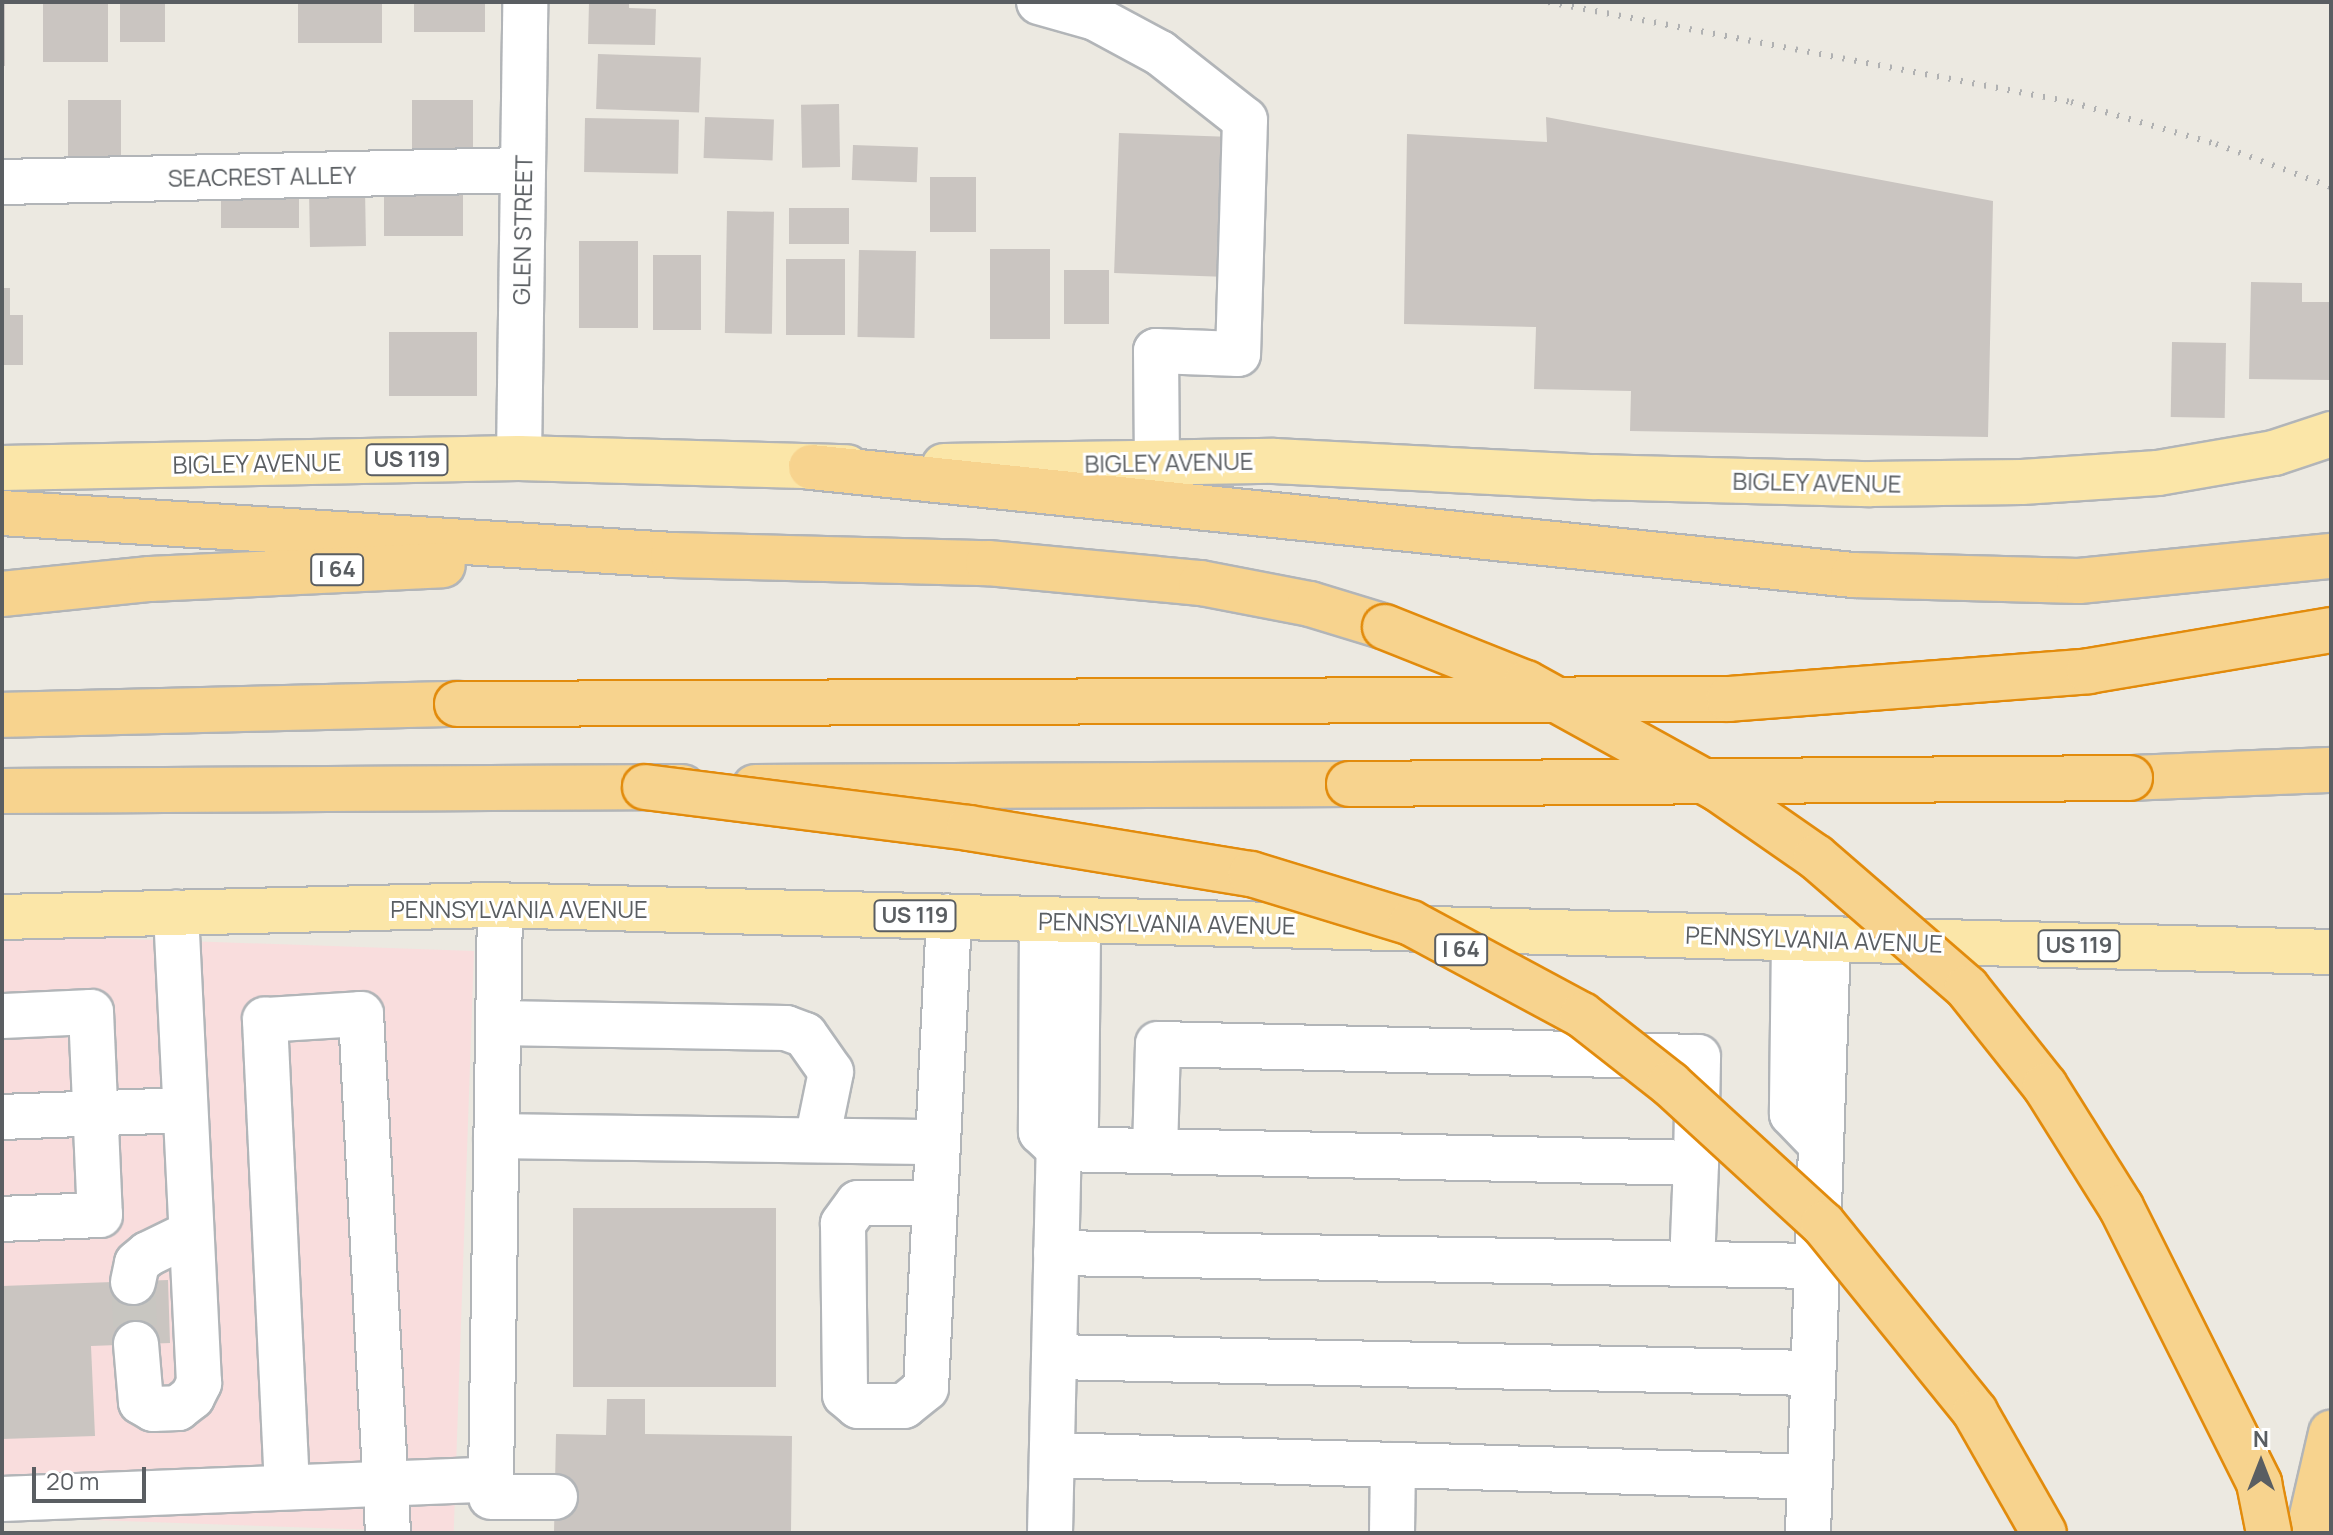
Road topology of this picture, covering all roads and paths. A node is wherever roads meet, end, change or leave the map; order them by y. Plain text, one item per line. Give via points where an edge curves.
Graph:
1 (525, 2) edge
2 (1039, 2) edge
3 (523, 170) junction
4 (2, 182) edge
5 (2331, 434) edge
6 (2274, 453) junction
7 (2331, 453) edge
8 (519, 458) junction
9 (1157, 463) junction
10 (811, 467) junction
11 (2, 468) edge
12 (2, 513) edge
13 (673, 555) junction
14 (2331, 556) edge
15 (2, 594) edge
16 (2331, 630) edge
17 (2, 715) edge
18 (2331, 770) edge
19 (645, 787) junction
20 (2, 791) edge
21 (500, 906) junction
22 (176, 913) junction
23 (2, 917) edge
24 (949, 917) junction
25 (1060, 920) junction
26 (1811, 939) junction
27 (2318, 949) edge
28 (2, 1016) edge
29 (498, 1023) junction
30 (185, 1110) junction
31 (96, 1114) junction
32 (2, 1117) edge
33 (496, 1136) junction
34 (817, 1140) junction
35 (938, 1142) junction
36 (1059, 1149) junction
37 (1155, 1150) junction
38 (1696, 1163) junction
39 (935, 1203) dead end
40 (2, 1219) edge
41 (191, 1233) junction
42 (1056, 1253) junction
43 (1692, 1264) junction
44 (1814, 1266) junction
45 (133, 1282) tunnel mouth
46 (136, 1344) tunnel mouth
47 (1054, 1357) junction
48 (1812, 1373) junction
49 (2331, 1433) edge
50 (1052, 1455) junction
51 (1393, 1465) junction
52 (1809, 1477) junction
53 (386, 1483) junction
54 (287, 1487) junction
55 (555, 1497) dead end
56 (2, 1499) edge
57 (491, 1503) edge
58 (388, 1533) edge
59 (1050, 1533) edge
60 (1392, 1533) edge
61 (1808, 1533) edge
62 (2044, 1533) edge
63 (2269, 1533) edge
64 (2308, 1533) edge

1 - 3 street, GLEN STREET
2 - 9 street via 1095,18 1160,53 1245,120 1238,354 1156,351
3 - 4 street, SEACREST ALLEY
3 - 8 street, GLEN STREET
5 - 6 main road, BIGLEY AVENUE / US 119
6 - 7 main road
6 - 9 main road, BIGLEY AVENUE / US 119 via 2158,473 1871,484 1274,461
8 - 10 main road, BIGLEY AVENUE / US 119
8 - 11 main road, BIGLEY AVENUE / US 119
9 - 10 main road, BIGLEY AVENUE / US 119
10 - 14 highway via 1853,575 2079,581
12 - 13 highway
13 - 15 highway, I 64 via 150,579
13 - 63 highway, I 64, bridge via 988,563 1201,583 1310,604 1385,627 1526,683 1718,789 1816,857 1967,988 2045,1086 2121,1207 2259,1483
16 - 17 highway, bridge via 2089,671 1729,699 457,704
18 - 19 highway, bridge via 2130,778
19 - 20 highway, I 64
19 - 62 highway, I 64, bridge via 969,828 1251,874 1411,923 1582,1015 1670,1084 1823,1224 1975,1412
21 - 22 main road, PENNSYLVANIA AVENUE / US 119
21 - 24 main road, PENNSYLVANIA AVENUE / US 119
21 - 29 street
22 - 23 main road, PENNSYLVANIA AVENUE / US 119
22 - 30 street
24 - 25 main road, PENNSYLVANIA AVENUE / US 119
24 - 35 street
25 - 26 main road, PENNSYLVANIA AVENUE / US 119
25 - 36 street via 1041,1132
26 - 27 main road, PENNSYLVANIA AVENUE / US 119
26 - 44 street via 1792,1114 1817,1140
28 - 31 street via 91,1012
29 - 33 street
29 - 34 street via 786,1028 805,1035 831,1072
30 - 31 street
30 - 41 street
31 - 32 street
31 - 40 street via 100,1215
33 - 34 street
33 - 57 street
34 - 35 street
35 - 39 street
36 - 37 street
36 - 42 street
37 - 38 street
37 - 38 street via 1158,1044 1587,1054 1698,1057
38 - 43 street
41 - 45 street via 137,1263
41 - 46 street via 199,1383 192,1397 178,1408 153,1409 141,1402
42 - 43 street
42 - 47 street
43 - 44 street
44 - 48 street
47 - 48 street
47 - 50 street
48 - 52 street
49 - 64 highway
50 - 51 street
50 - 59 street
51 - 52 street
51 - 60 street
52 - 61 street
53 - 54 street
53 - 54 street via 361,1014 265,1020
53 - 57 street
53 - 58 street
54 - 56 street
55 - 57 street

